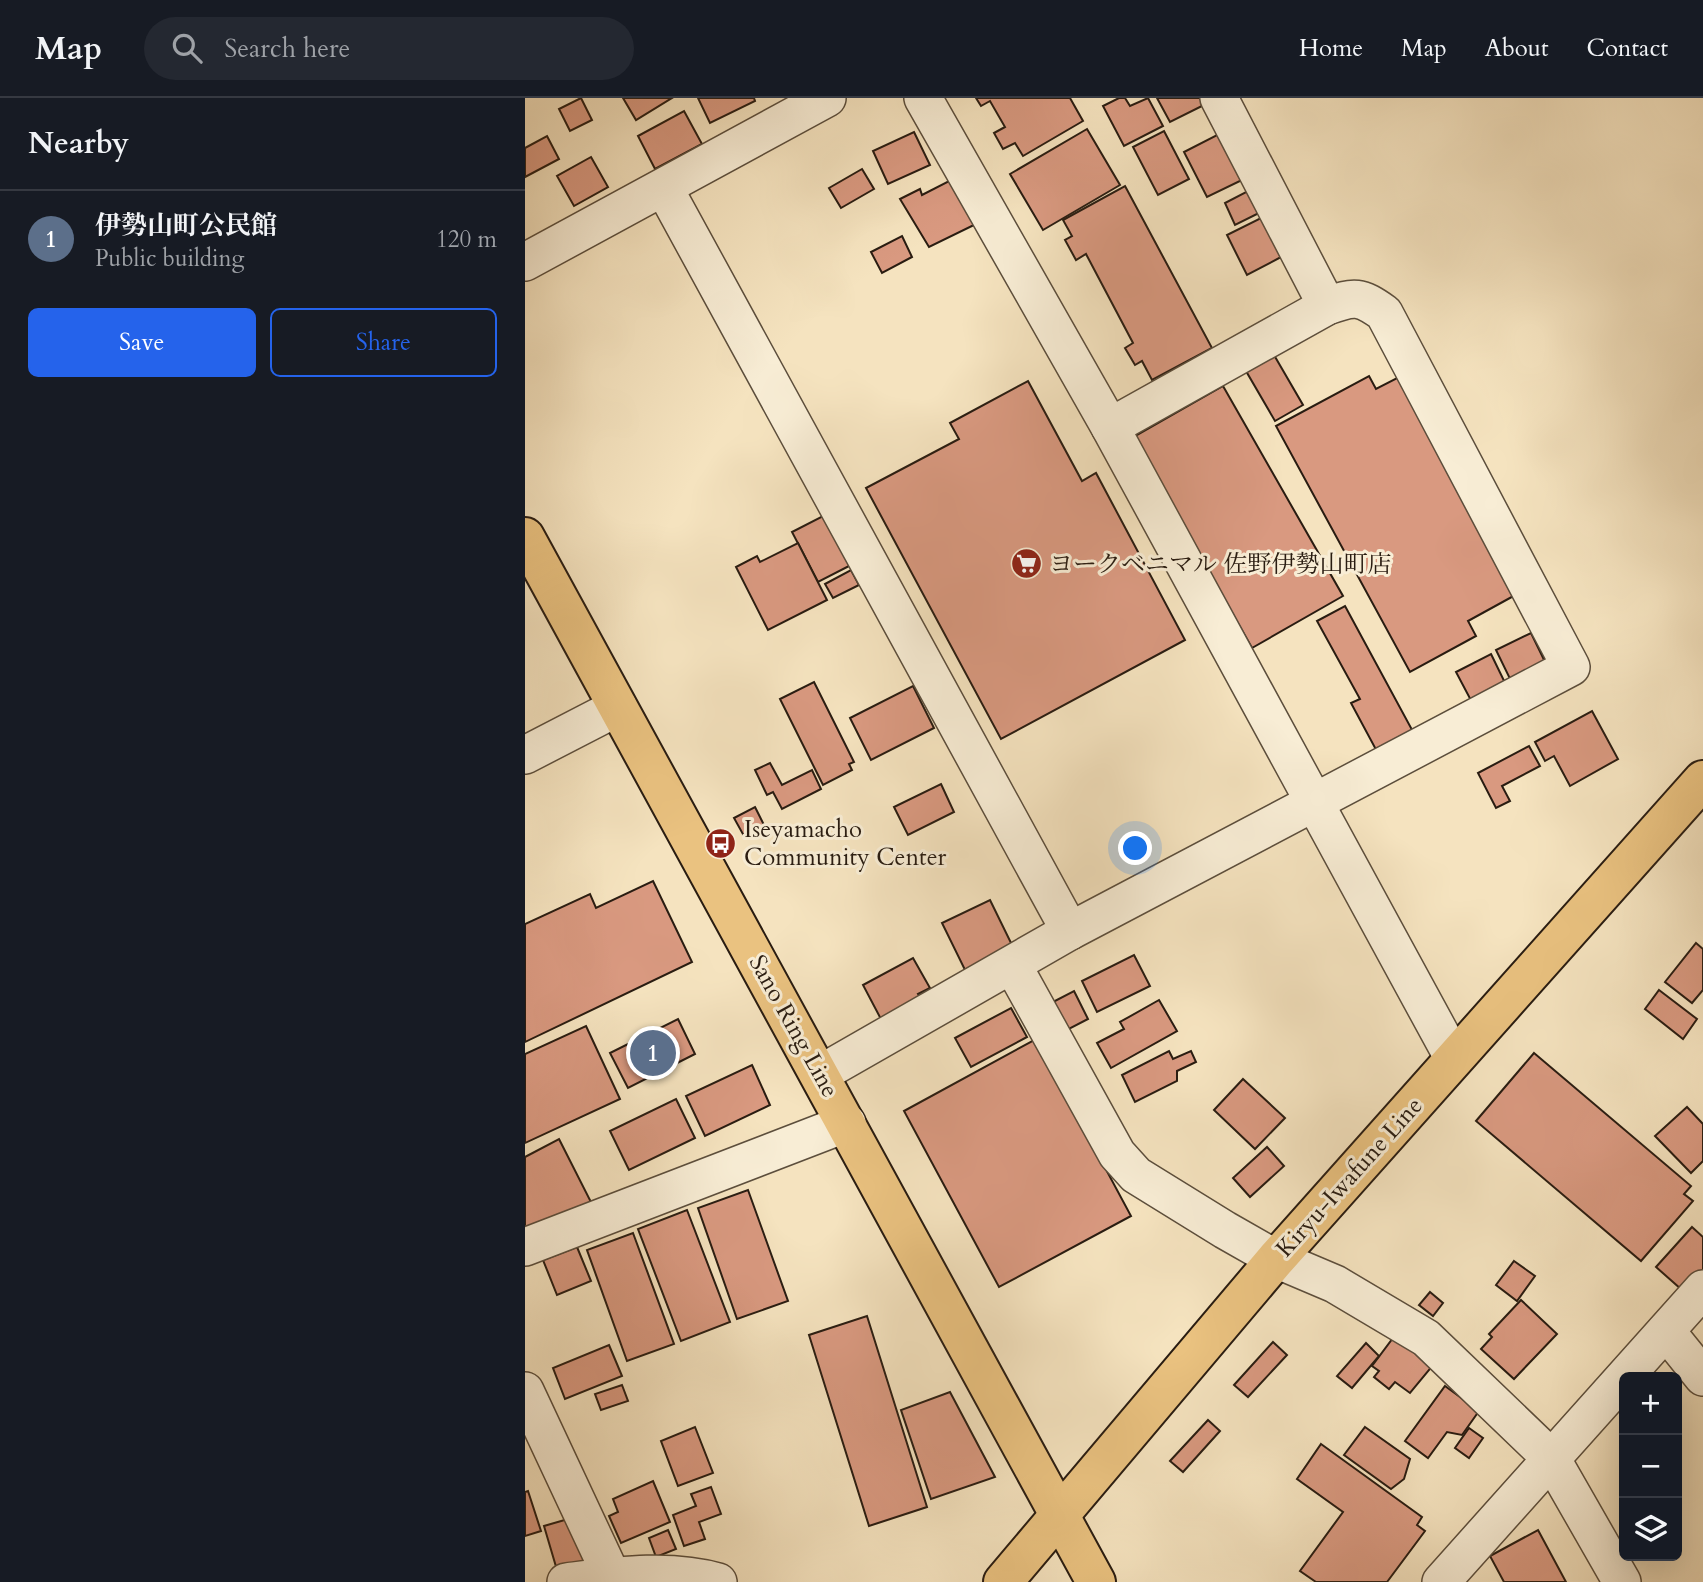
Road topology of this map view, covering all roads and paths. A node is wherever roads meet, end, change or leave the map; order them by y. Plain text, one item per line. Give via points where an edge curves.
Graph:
1 (827, 98) edge
2 (923, 98) edge
3 (1219, 98) edge
4 (664, 188) junction
5 (525, 262) edge
6 (1327, 306) junction
7 (1110, 427) junction
8 (525, 537) edge
9 (618, 707) junction
10 (525, 755) edge
11 (1703, 780) edge
12 (1313, 802) junction
13 (1070, 932) junction
14 (1013, 965) junction
15 (1454, 1059) junction
16 (820, 1074) junction
17 (847, 1123) junction
18 (525, 1247) edge
19 (1276, 1259) junction
20 (1703, 1289) edge
21 (1666, 1331) junction
22 (1703, 1377) edge
23 (525, 1391) edge
24 (1551, 1458) junction
25 (1060, 1517) junction
26 (612, 1577) junction
27 (566, 1582) edge
28 (718, 1582) edge
29 (1003, 1582) edge
30 (1096, 1582) edge
31 (1441, 1582) edge
32 (1622, 1582) edge

1 - 4 street
2 - 7 street
3 - 6 street
4 - 5 street
4 - 13 street
6 - 7 street
6 - 12 street via 1364,299 1384,313 1571,667
7 - 12 street
8 - 9 main road, Sano Ring Line
9 - 10 street
9 - 16 main road, Sano Ring Line
11 - 15 main road, Kiryu-Iwafune Line
12 - 13 street
12 - 15 street
13 - 14 street
14 - 16 street
14 - 19 street via 1117,1154 1136,1175
15 - 19 main road, Kiryu-Iwafune Line
16 - 17 main road, Sano Ring Line
17 - 18 street
17 - 25 main road, Sano Ring Line
19 - 24 street via 1335,1284 1426,1338
19 - 25 main road, Kiryu-Iwafune Line
20 - 21 street
21 - 22 street
21 - 24 street
23 - 26 street
24 - 31 street
24 - 32 street
25 - 29 main road, Kiryu-Iwafune Line
25 - 30 main road, Sano Ring Line
26 - 27 street
26 - 28 street via 696,1576

